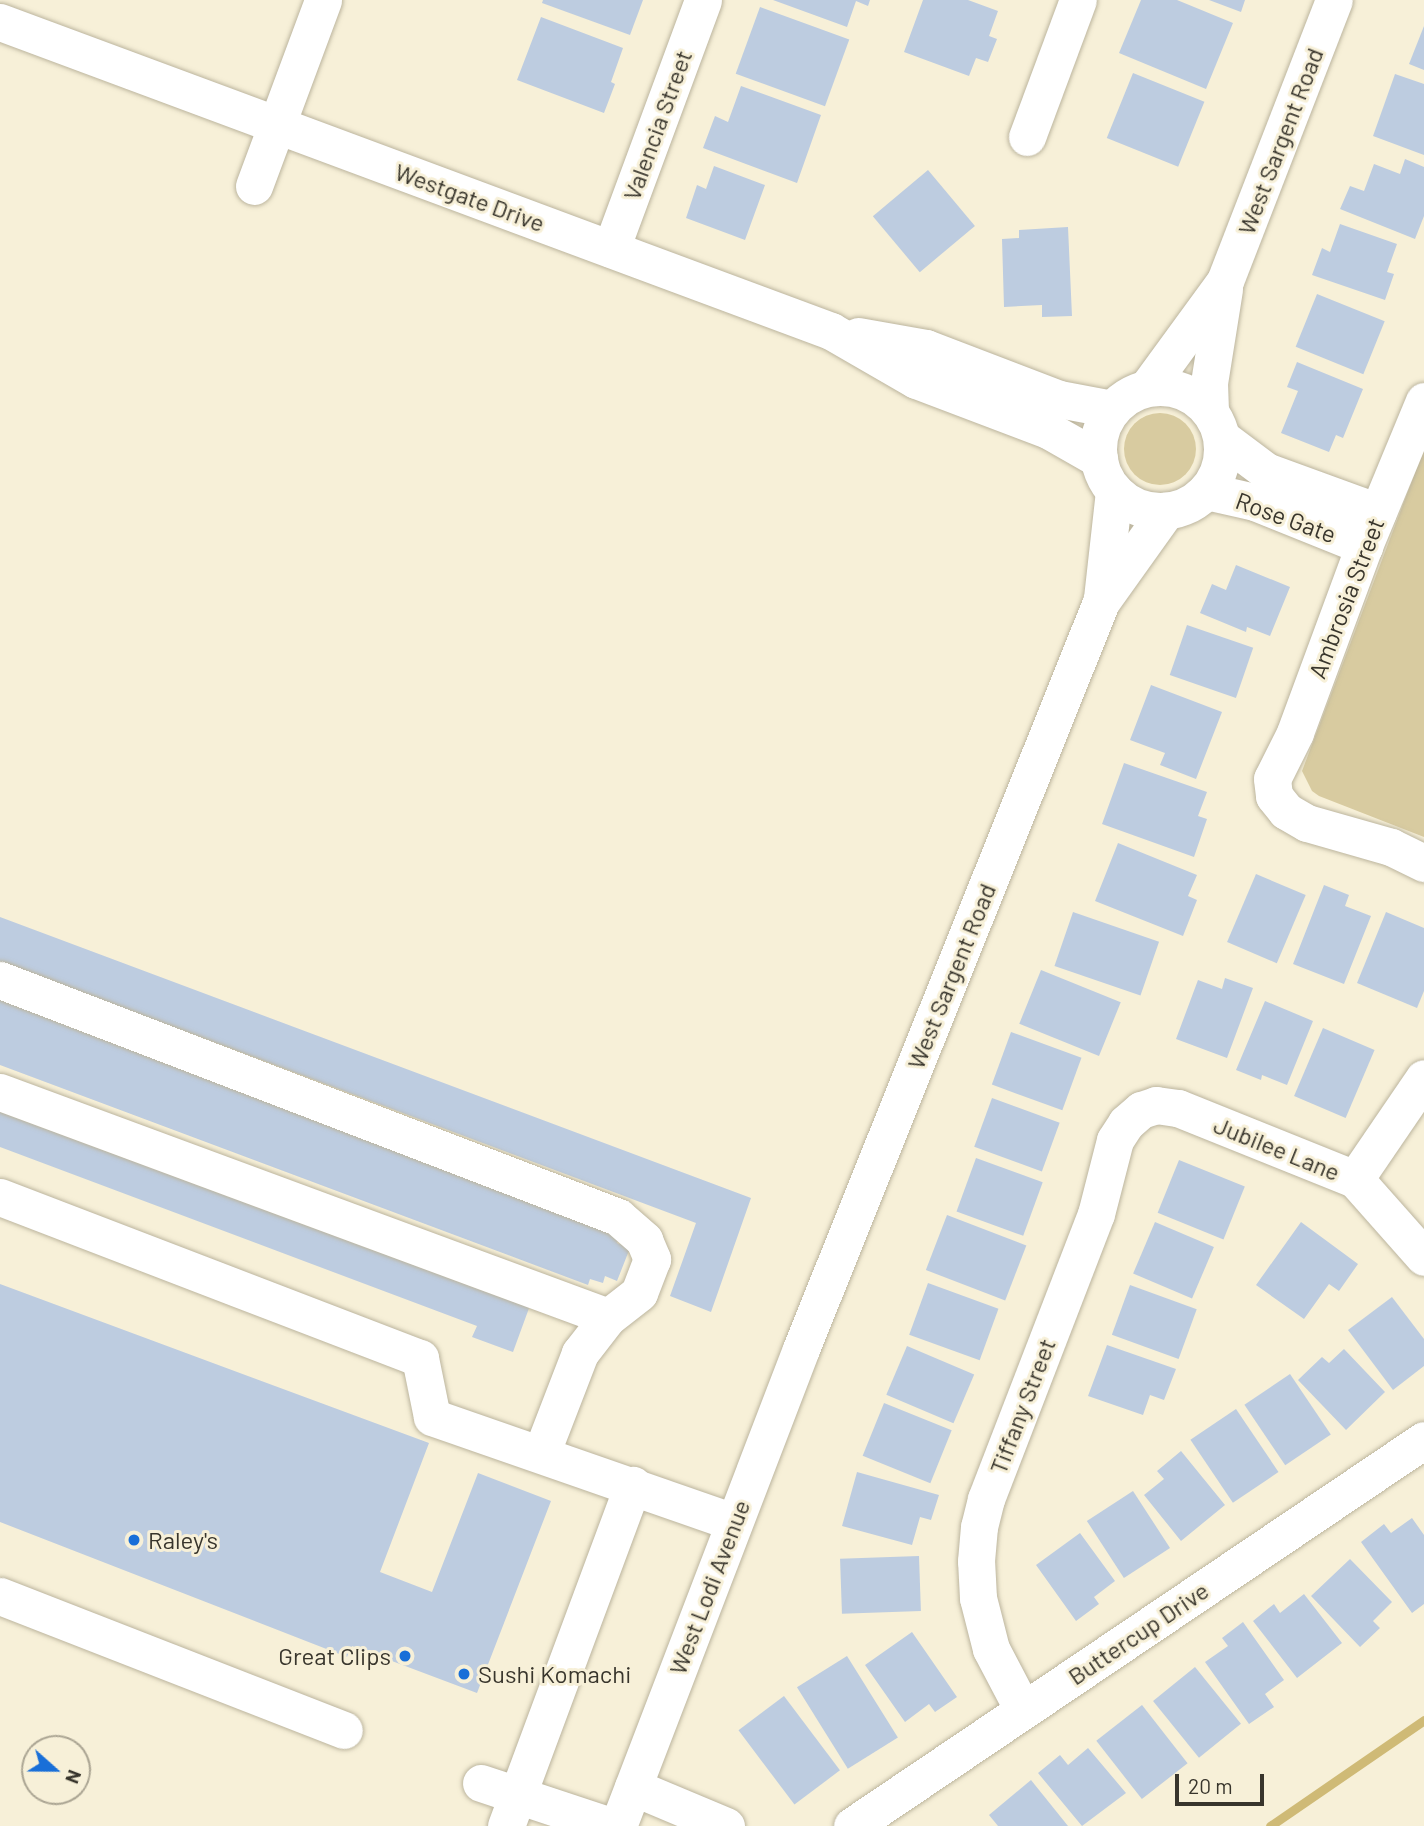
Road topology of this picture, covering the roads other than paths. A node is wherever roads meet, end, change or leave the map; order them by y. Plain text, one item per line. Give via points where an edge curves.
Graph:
1 (323, 0) edge
2 (704, 0) edge
3 (1078, 0) edge
4 (1334, 0) edge
5 (0, 22) edge
6 (277, 126) junction
7 (1027, 137) dead end
8 (254, 186) dead end
9 (611, 249) junction
10 (1225, 281) junction
11 (831, 331) junction
12 (1147, 388) junction
13 (1424, 401) edge
14 (1112, 409) junction
15 (1216, 424) junction
16 (1106, 475) junction
17 (1206, 491) junction
18 (1166, 511) junction
19 (1378, 512) junction
20 (1364, 546) junction
21 (1101, 602) junction
22 (1424, 863) edge
23 (0, 980) edge
24 (1424, 1078) edge
25 (0, 1092) edge
26 (1141, 1110) joint
27 (1355, 1179) junction
28 (0, 1197) edge
29 (1424, 1257) edge
30 (608, 1317) junction
31 (801, 1349) joint
32 (1424, 1440) edge
33 (541, 1454) junction
34 (633, 1485) junction
35 (733, 1522) junction
36 (0, 1596) edge
37 (1023, 1710) junction
38 (344, 1730) dead end
39 (481, 1783) dead end
40 (633, 1787) junction
41 (511, 1811) edge
42 (610, 1826) edge
43 (618, 1826) edge
44 (726, 1826) edge
45 (852, 1826) edge

1 - 6 street
2 - 9 street, Valencia Street
3 - 7 street
4 - 10 street, West Sargent Road
5 - 6 street, Westgate Drive
6 - 8 street
6 - 9 street, Westgate Drive
9 - 11 street, Westgate Drive
10 - 12 street, West Sargent Road
10 - 15 street, West Sargent Road via 1209,383
11 - 14 street, Westgate Drive via 926,348 1059,399
11 - 16 street, Westgate Drive via 916,380 1048,430
12 - 14 street
12 - 15 street via 1164,386 1198,398
13 - 19 street, Ambrosia Street
14 - 16 street via 1098,441
15 - 17 street via 1222,458
15 - 19 street, Rose Gate via 1266,471
16 - 18 street via 1129,503
16 - 21 street, West Sargent Road
17 - 18 street via 1188,505
17 - 20 street, Rose Gate via 1255,502
18 - 21 street, West Sargent Road
19 - 20 street, Ambrosia Street
20 - 22 street, Ambrosia Street via 1295,733 1272,779 1273,796 1286,811 1307,823 1391,847
21 - 31 street, West Sargent Road
23 - 30 street via 618,1217 644,1240 652,1259 639,1293
24 - 27 street
25 - 30 street
26 - 27 street, Jubilee Lane via 1156,1105 1178,1108
26 - 37 street, Tiffany Street via 1115,1140 1096,1214 979,1527 975,1561 978,1598 990,1648
27 - 29 street, Jubilee Lane
28 - 33 street via 419,1358 432,1417
30 - 33 street via 580,1353
31 - 35 street, West Lodi Avenue
32 - 37 street, Buttercup Drive
33 - 34 street
34 - 35 street
34 - 41 street
35 - 40 street, West Lodi Avenue
36 - 38 street
37 - 45 street, Buttercup Drive
39 - 41 street
40 - 43 street, West Lodi Avenue
40 - 44 street
41 - 42 street

